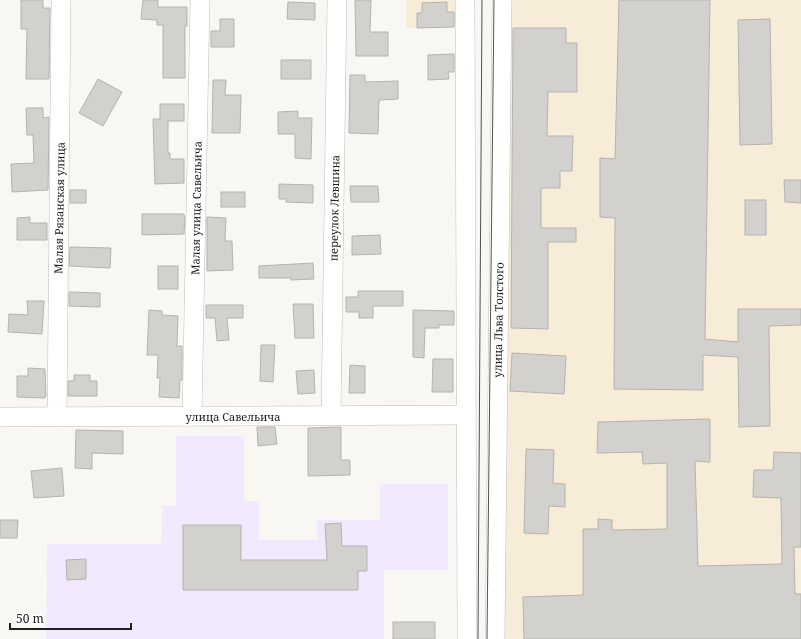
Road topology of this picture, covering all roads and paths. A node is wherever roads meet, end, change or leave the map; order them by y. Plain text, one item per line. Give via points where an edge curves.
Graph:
1 (61, 0) edge
2 (200, 0) edge
3 (337, 0) edge
4 (465, 0) edge
5 (502, 0) edge
6 (466, 415) junction
7 (192, 416) junction
8 (331, 416) junction
9 (0, 417) edge
10 (57, 417) junction
11 (467, 639) edge
12 (495, 639) edge

1 - 10 street, Малая Рязанская улица
2 - 7 street, Малая улица Савельича
3 - 8 street, переулок Левшина
4 - 6 street
5 - 12 street, улица Льва Толстого
6 - 8 street, улица Савельича
6 - 11 street
7 - 8 street, улица Савельича
7 - 10 street, улица Савельича
9 - 10 street, улица Савельича

